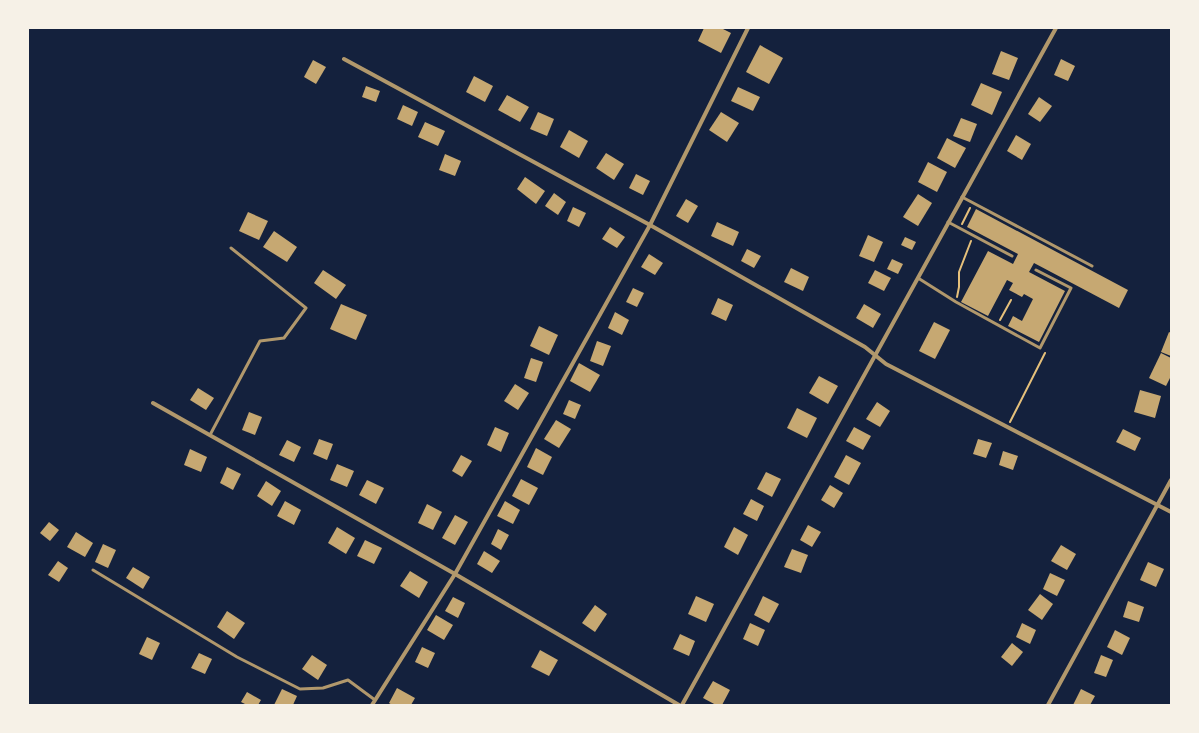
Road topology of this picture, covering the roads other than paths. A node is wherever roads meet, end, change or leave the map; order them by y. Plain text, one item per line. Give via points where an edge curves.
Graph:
1 (748, 28) edge
2 (1056, 28) edge
3 (344, 60) dead end
4 (962, 197) junction
5 (948, 222) junction
6 (650, 225) junction
7 (231, 248) dead end
8 (1012, 256) dead end
9 (1092, 266) dead end
10 (1036, 270) dead end
11 (918, 278) junction
12 (876, 356) junction
13 (153, 403) dead end
14 (210, 435) junction
15 (1171, 480) edge
16 (1158, 504) junction
17 (1171, 512) edge
18 (93, 570) dead end
19 (455, 574) junction
20 (375, 700) junction
21 (372, 705) edge
22 (681, 705) edge
23 (1048, 705) edge

1 - 6 street
2 - 4 street
3 - 6 street
4 - 5 street
4 - 9 lane
5 - 8 lane
5 - 11 street
6 - 12 street via 865,347
6 - 19 street
7 - 14 lane via 306,308 284,338 260,342
10 - 11 lane via 1071,288 1040,348
11 - 12 street
12 - 16 street via 886,364
12 - 22 street
13 - 14 street
14 - 19 street
15 - 16 street
16 - 17 street
16 - 23 street
18 - 20 lane via 237,657 300,689 323,688 348,680
19 - 20 street
19 - 22 street
20 - 21 street

